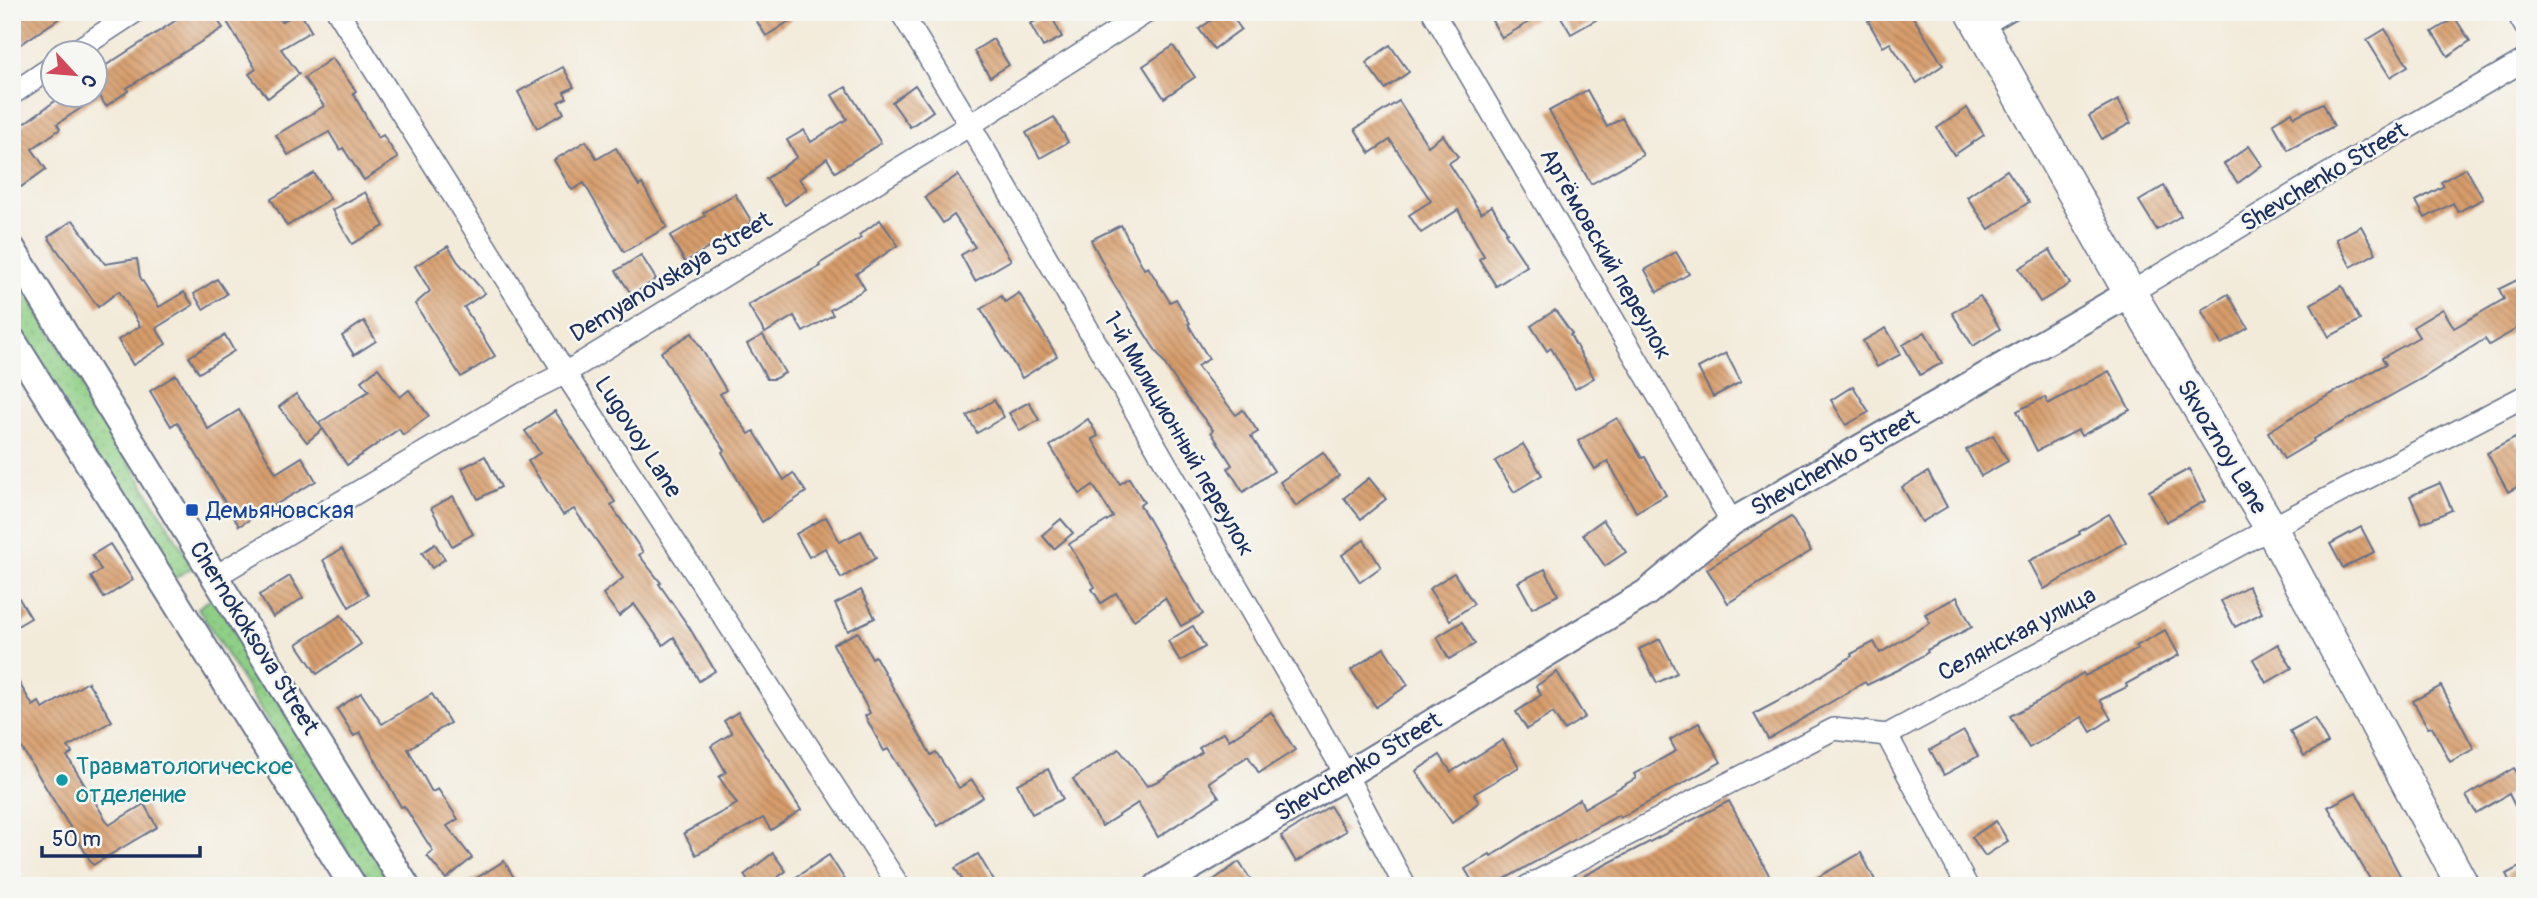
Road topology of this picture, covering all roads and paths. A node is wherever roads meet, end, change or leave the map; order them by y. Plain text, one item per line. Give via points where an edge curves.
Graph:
1 (135, 12) edge
2 (338, 12) edge
3 (901, 12) edge
4 (1147, 12) edge
5 (1433, 12) edge
6 (2016, 12) edge
7 (2517, 12) edge
8 (1977, 22) edge
9 (2525, 26) edge
10 (95, 38) edge
11 (2525, 60) edge
12 (38, 76) edge
13 (12, 94) edge
14 (970, 125) junction
15 (12, 248) edge
16 (2130, 293) junction
17 (12, 340) edge
18 (565, 373) junction
19 (2525, 396) edge
20 (1732, 522) junction
21 (2270, 528) junction
22 (216, 576) junction
23 (1886, 735) junction
24 (1346, 775) junction
25 (352, 886) edge
26 (406, 886) edge
27 (900, 886) edge
28 (1158, 886) edge
29 (1405, 886) edge
30 (1528, 886) edge
31 (1968, 886) edge
32 (2463, 886) edge

1 - 10 street
2 - 18 street, Lugovoy Lane
3 - 14 street, 1-й Милиционный переулок
4 - 14 street, Demyanovskaya Street
5 - 20 street, Артёмовский переулок
6 - 8 lane
7 - 9 street
8 - 16 main road, Skvoznoy Lane
11 - 16 street, Shevchenko Street
12 - 13 street
14 - 18 street, Demyanovskaya Street
14 - 24 street, 1-й Милиционный переулок
15 - 22 street, Chernokoksova Street
16 - 20 street, Shevchenko Street
16 - 21 main road, Skvoznoy Lane
17 - 25 street, Chernokoksova Street
18 - 22 street, Demyanovskaya Street
18 - 27 street, Lugovoy Lane
19 - 21 street, Селянская улица
20 - 24 street, Shevchenko Street via 1646,593
21 - 23 street, Селянская улица
21 - 32 main road, Skvoznoy Lane
22 - 26 street, Chernokoksova Street
23 - 30 street via 1834,729
23 - 31 street
24 - 28 street, Shevchenko Street
24 - 29 street, 1-й Милиционный переулок

